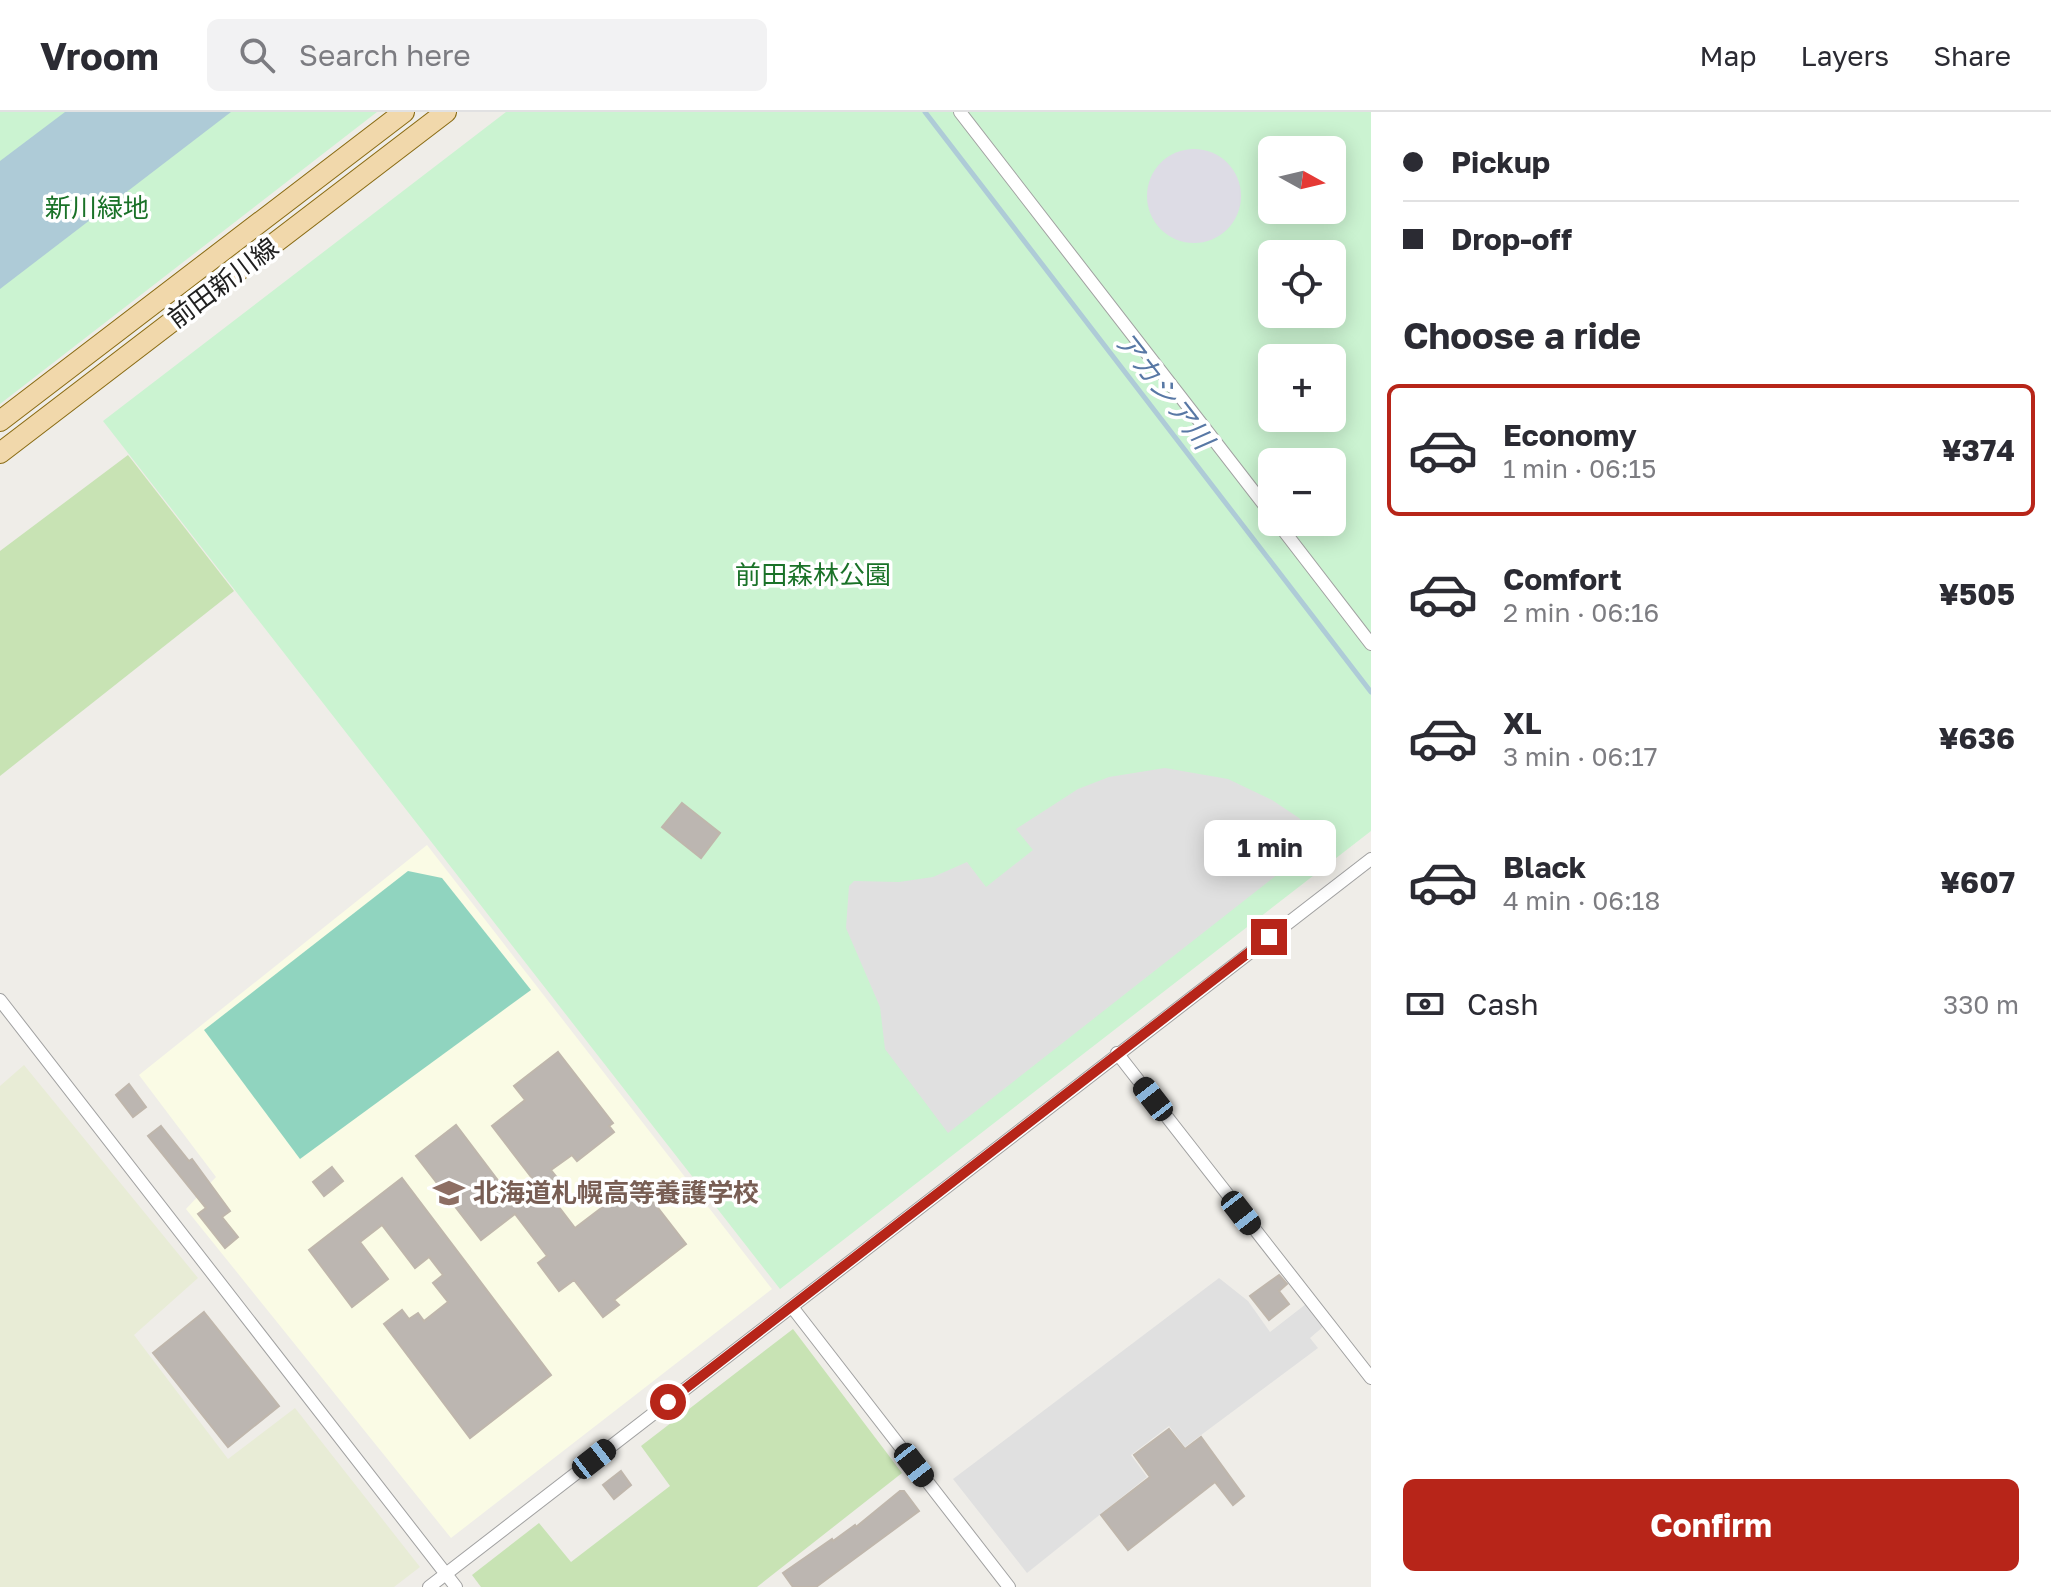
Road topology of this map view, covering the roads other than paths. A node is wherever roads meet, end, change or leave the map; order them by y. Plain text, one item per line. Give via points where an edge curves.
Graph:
1 (404, 112) edge
2 (446, 112) edge
3 (960, 112) edge
4 (0, 421) edge
5 (0, 453) edge
6 (1258, 497) edge
7 (1288, 536) edge
8 (1371, 644) edge
9 (1371, 859) edge
10 (0, 1000) edge
11 (1117, 1053) junction
12 (792, 1307) junction
13 (1371, 1378) edge
14 (446, 1574) junction
15 (429, 1587) edge
16 (456, 1587) edge
17 (1009, 1587) edge

1 - 4 main road, 前田新川線
2 - 5 main road, 前田新川線
3 - 6 street
7 - 8 street
9 - 11 street
10 - 14 street
11 - 12 street
11 - 13 street
12 - 14 street
12 - 17 street
14 - 15 street
14 - 16 street

